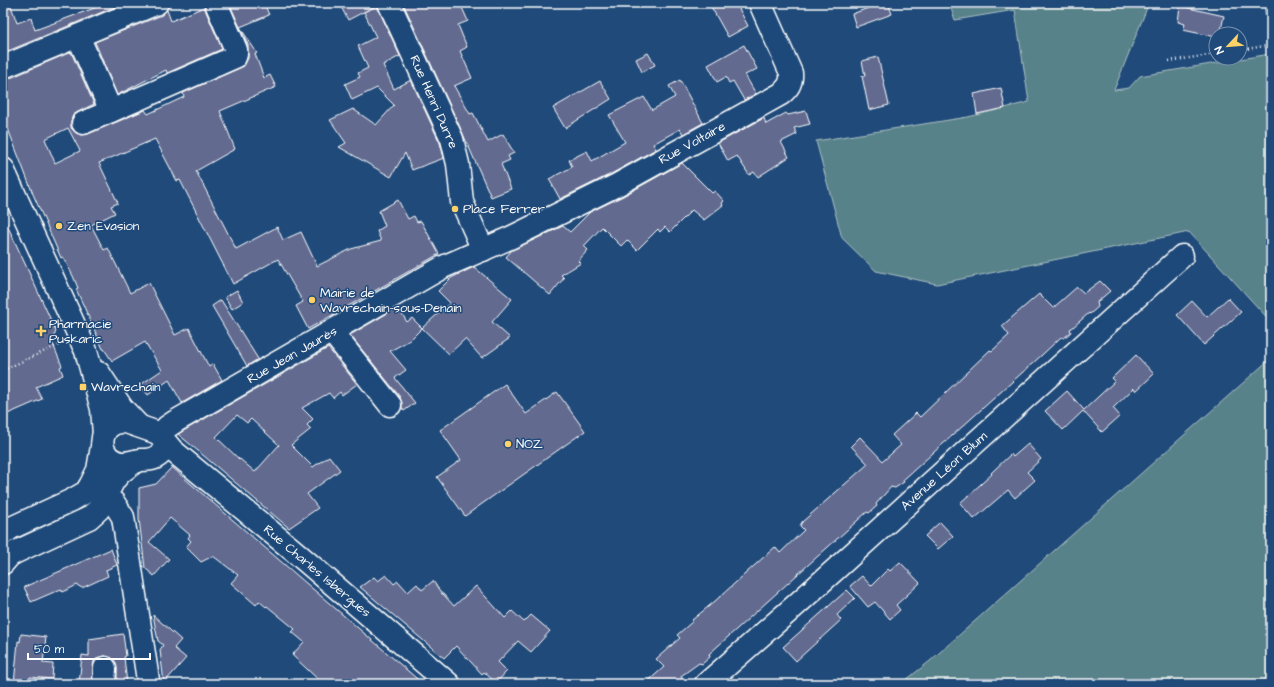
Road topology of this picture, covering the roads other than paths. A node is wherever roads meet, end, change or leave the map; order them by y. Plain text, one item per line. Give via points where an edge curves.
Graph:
1 (157, 3) edge
2 (216, 3) edge
3 (389, 3) edge
4 (760, 3) edge
5 (78, 36) junction
6 (3, 66) edge
7 (111, 111) junction
8 (83, 123) dead end
9 (3, 169) edge
10 (512, 237) joint
11 (483, 250) junction
12 (1182, 256) dead end
13 (332, 332) junction
14 (82, 343) junction
15 (390, 405) dead end
16 (138, 426) junction
17 (103, 440) junction
18 (154, 448) junction
19 (98, 491) junction
20 (3, 534) edge
21 (3, 563) edge
22 (148, 680) dead end
23 (449, 684) edge
24 (706, 684) edge

1 - 5 street
2 - 7 street via 236,50 235,57
3 - 11 street, Rue Henri Durre via 450,134 458,159 462,202
4 - 10 street, Rue Voltaire via 789,67 792,78 786,90 622,182
5 - 6 street
5 - 7 street
7 - 8 street
9 - 14 street
10 - 11 street, Rue Jean Jaurès
11 - 13 street, Rue Jean Jaurès via 443,267
12 - 24 street, Avenue Léon Blum
13 - 15 street
13 - 18 street, Rue Jean Jaurès via 176,421 167,427
14 - 16 street via 118,401
14 - 17 street via 102,409
16 - 17 street via 117,422 109,427
16 - 18 street via 156,432
17 - 18 street via 106,454 116,462 122,463
17 - 19 street
18 - 19 street, Rue Jean Jaurès
18 - 23 street, Rue Charles Isbergues via 172,450 185,460
19 - 20 street via 80,496
19 - 21 street via 99,509 89,518 16,552
19 - 22 street via 120,510 125,525

